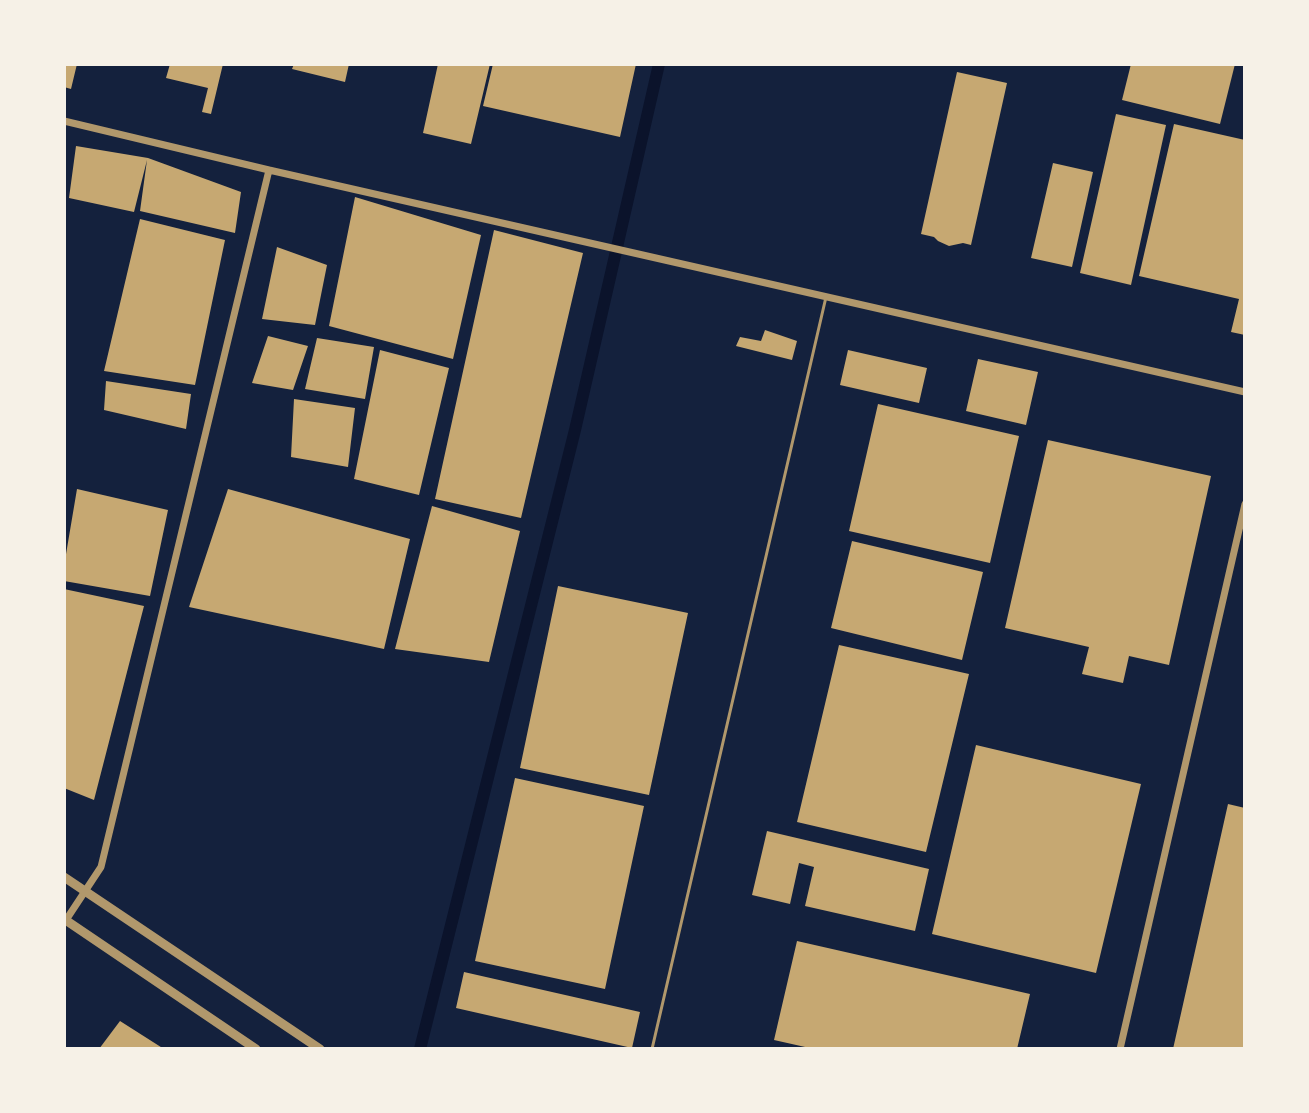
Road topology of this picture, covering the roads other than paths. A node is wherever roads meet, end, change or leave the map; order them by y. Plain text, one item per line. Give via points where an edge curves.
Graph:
1 (64, 121) edge
2 (269, 170) junction
3 (826, 297) junction
4 (1245, 392) edge
5 (1245, 504) edge
6 (64, 877) edge
7 (85, 891) junction
8 (65, 919) edge
9 (256, 1049) edge
10 (320, 1049) edge
11 (652, 1049) edge
12 (1120, 1049) edge

1 - 2 street
2 - 3 street
2 - 7 street via 101,867
3 - 4 street
3 - 11 lane
5 - 12 street
6 - 7 street
7 - 8 street
7 - 10 street
8 - 9 street

